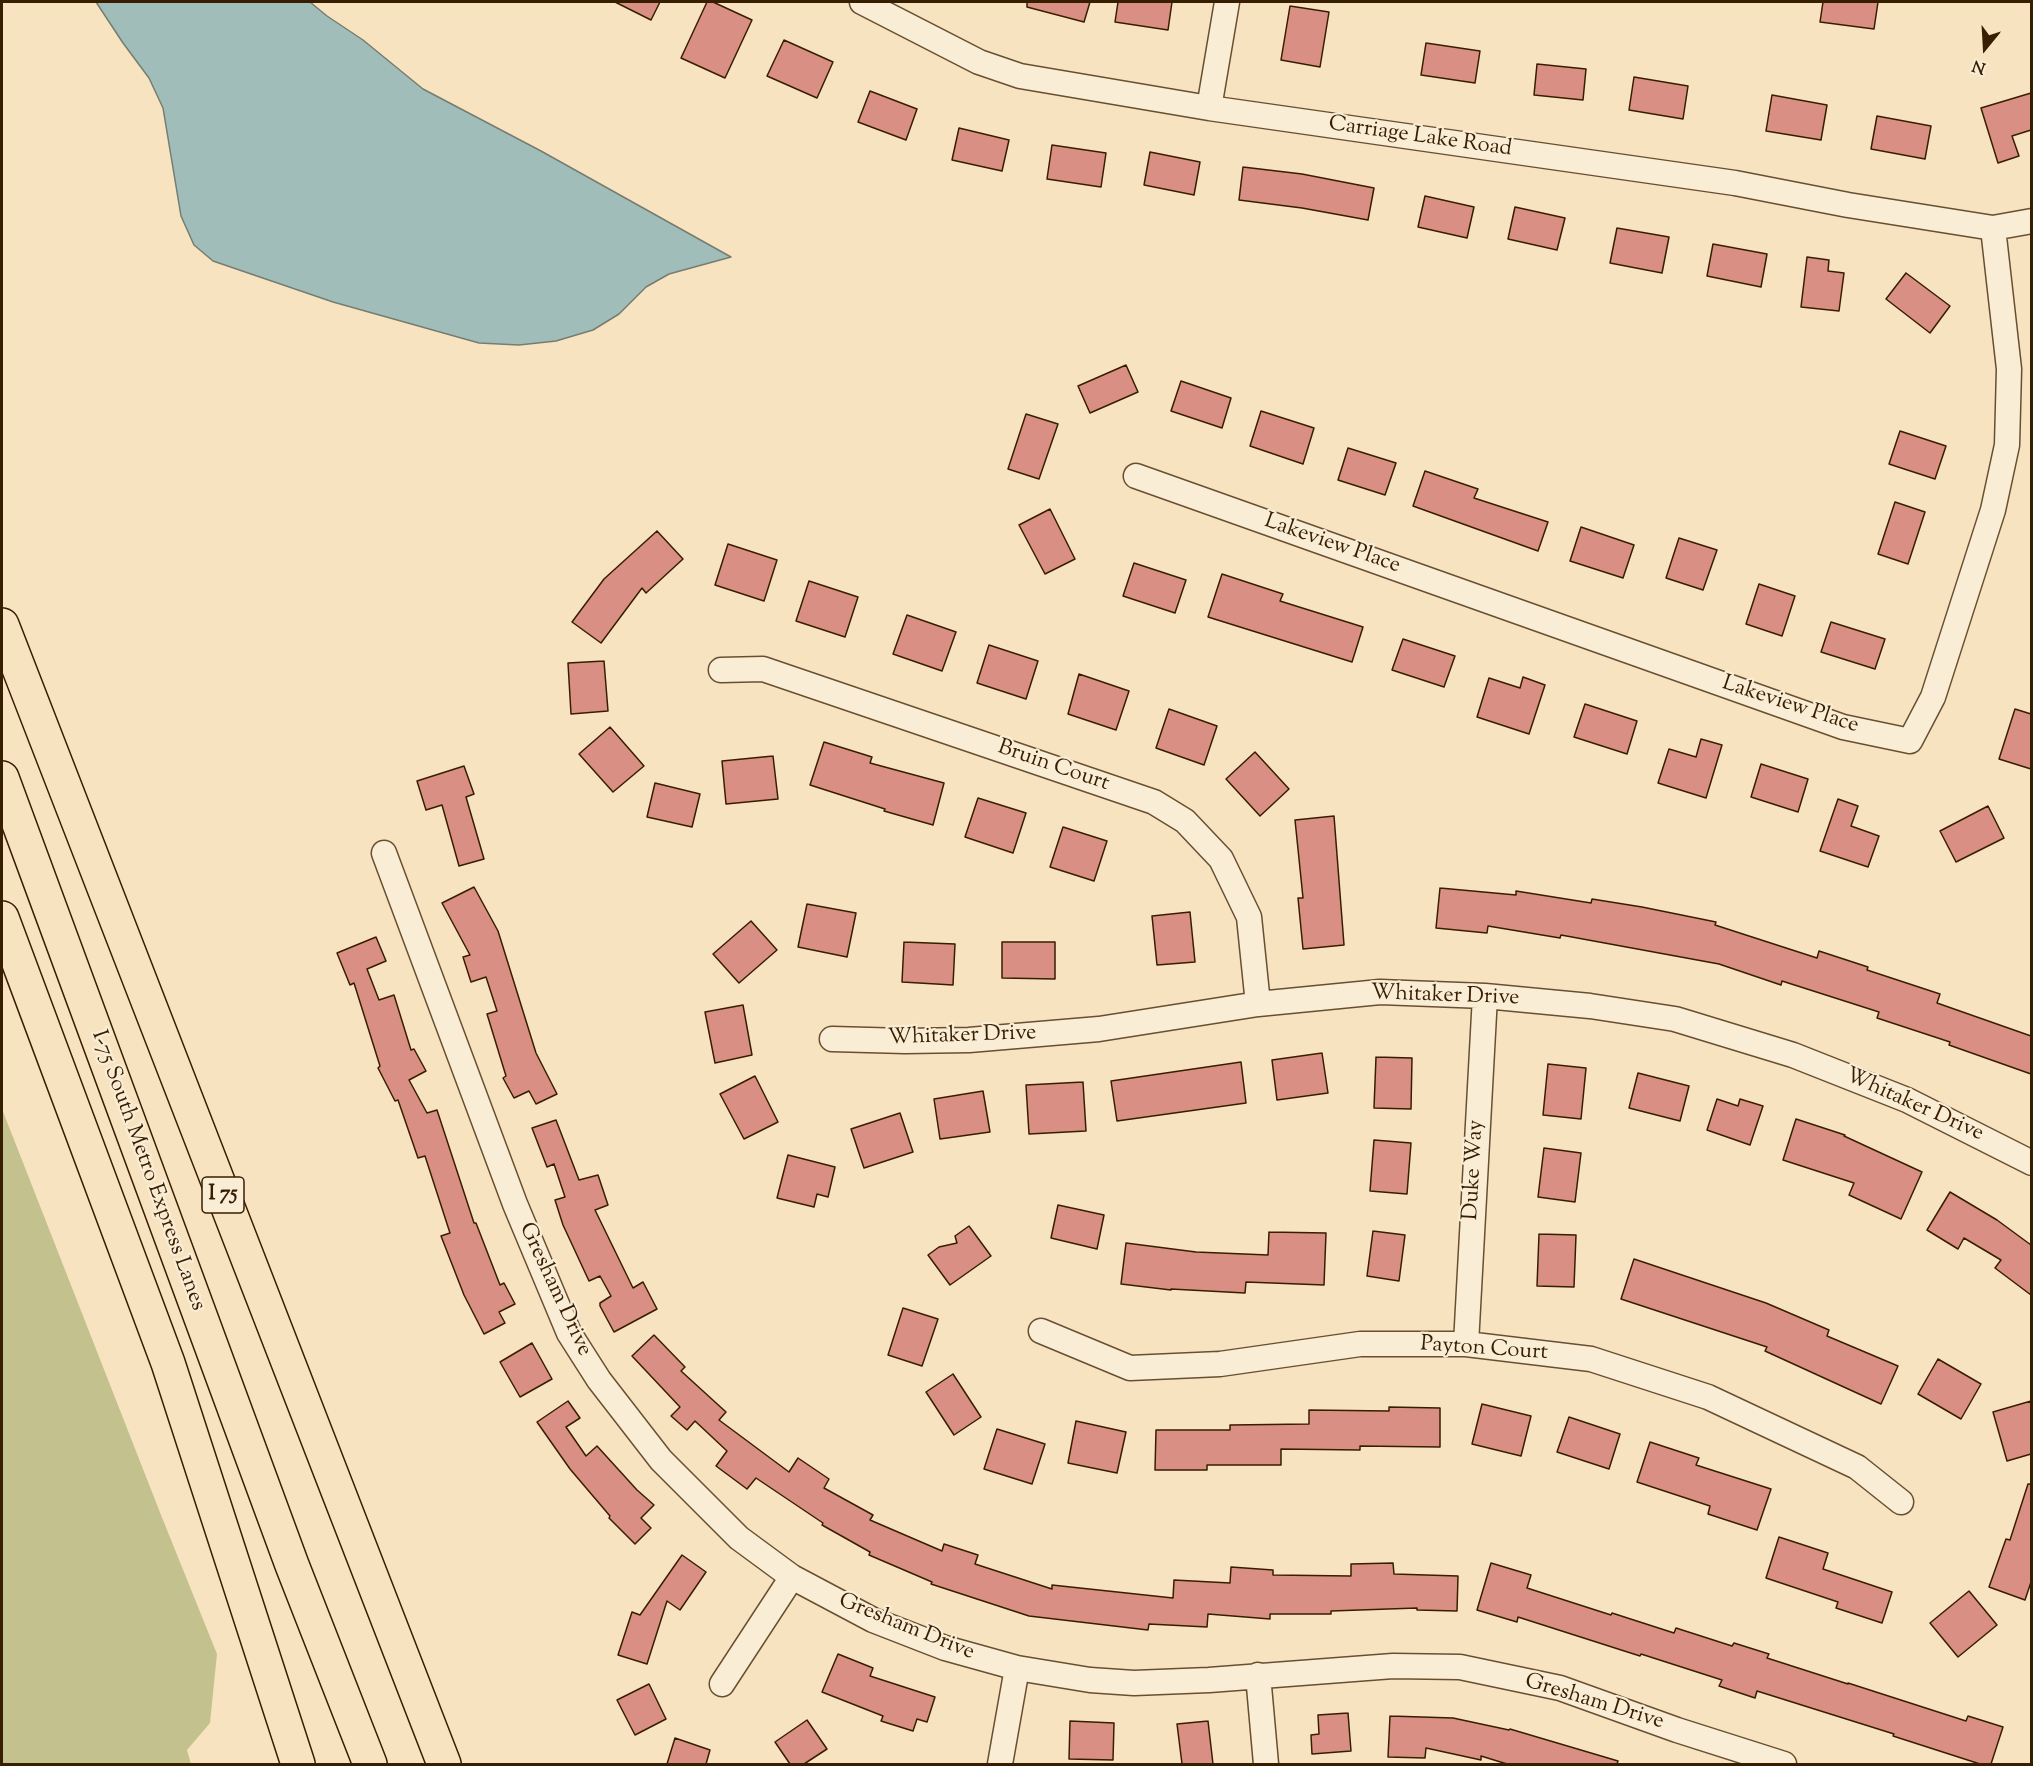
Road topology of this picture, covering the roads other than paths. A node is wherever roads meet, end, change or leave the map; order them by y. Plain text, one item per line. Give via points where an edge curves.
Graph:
1 (1227, 2) edge
2 (873, 4) edge
3 (1209, 108) junction
4 (2031, 221) edge
5 (1992, 228) junction
6 (1136, 476) dead end
7 (2, 625) edge
8 (721, 670) dead end
9 (2, 778) edge
10 (384, 853) dead end
11 (2, 918) edge
12 (1485, 996) junction
13 (1258, 1004) junction
14 (832, 1039) dead end
15 (2031, 1163) edge
16 (1041, 1330) dead end
17 (1466, 1344) junction
18 (1901, 1502) dead end
19 (292, 1565) junction
20 (792, 1577) junction
21 (1017, 1668) junction
22 (1258, 1676) junction
23 (722, 1684) dead end
24 (298, 1764) edge
25 (350, 1764) edge
26 (370, 1764) edge
27 (444, 1764) edge
28 (1000, 1764) edge
29 (1266, 1764) edge
30 (1784, 1764) edge

1 - 3 street
2 - 3 street, Carriage Lake Road via 979,62 1020,76
3 - 5 street, Carriage Lake Road via 1735,183
4 - 5 street
5 - 6 street, Lakeview Place via 2009,369 2007,445 1993,510 1933,697 1910,741 1844,727
7 - 27 highway, I 75
8 - 13 street, Bruin Court via 764,669 1154,802 1185,821 1221,859 1249,917
9 - 19 highway, I-75 South Metro Express Lanes
10 - 20 street, Gresham Drive via 515,1204 569,1333 599,1380 661,1460 739,1538
11 - 24 highway via 168,1363
12 - 13 street, Whitaker Drive via 1380,992
12 - 15 street, Whitaker Drive via 1675,1019 1734,1036 1822,1065 1898,1096
12 - 17 street, Duke Way
13 - 14 street, Whitaker Drive via 1100,1029 969,1040
16 - 17 street, Payton Court via 1130,1368 1220,1364 1360,1344
17 - 18 street, Payton Court via 1591,1359 1708,1397 1857,1467
19 - 25 highway, I-75 South Metro Express Lanes
19 - 26 highway, I-75 South Metro Express Lanes
20 - 21 street, Gresham Drive via 873,1620 945,1648
20 - 23 street
21 - 22 street, Gresham Drive via 1134,1683
21 - 28 street
22 - 29 street
22 - 30 street, Gresham Drive via 1393,1666 1460,1667 1560,1688

